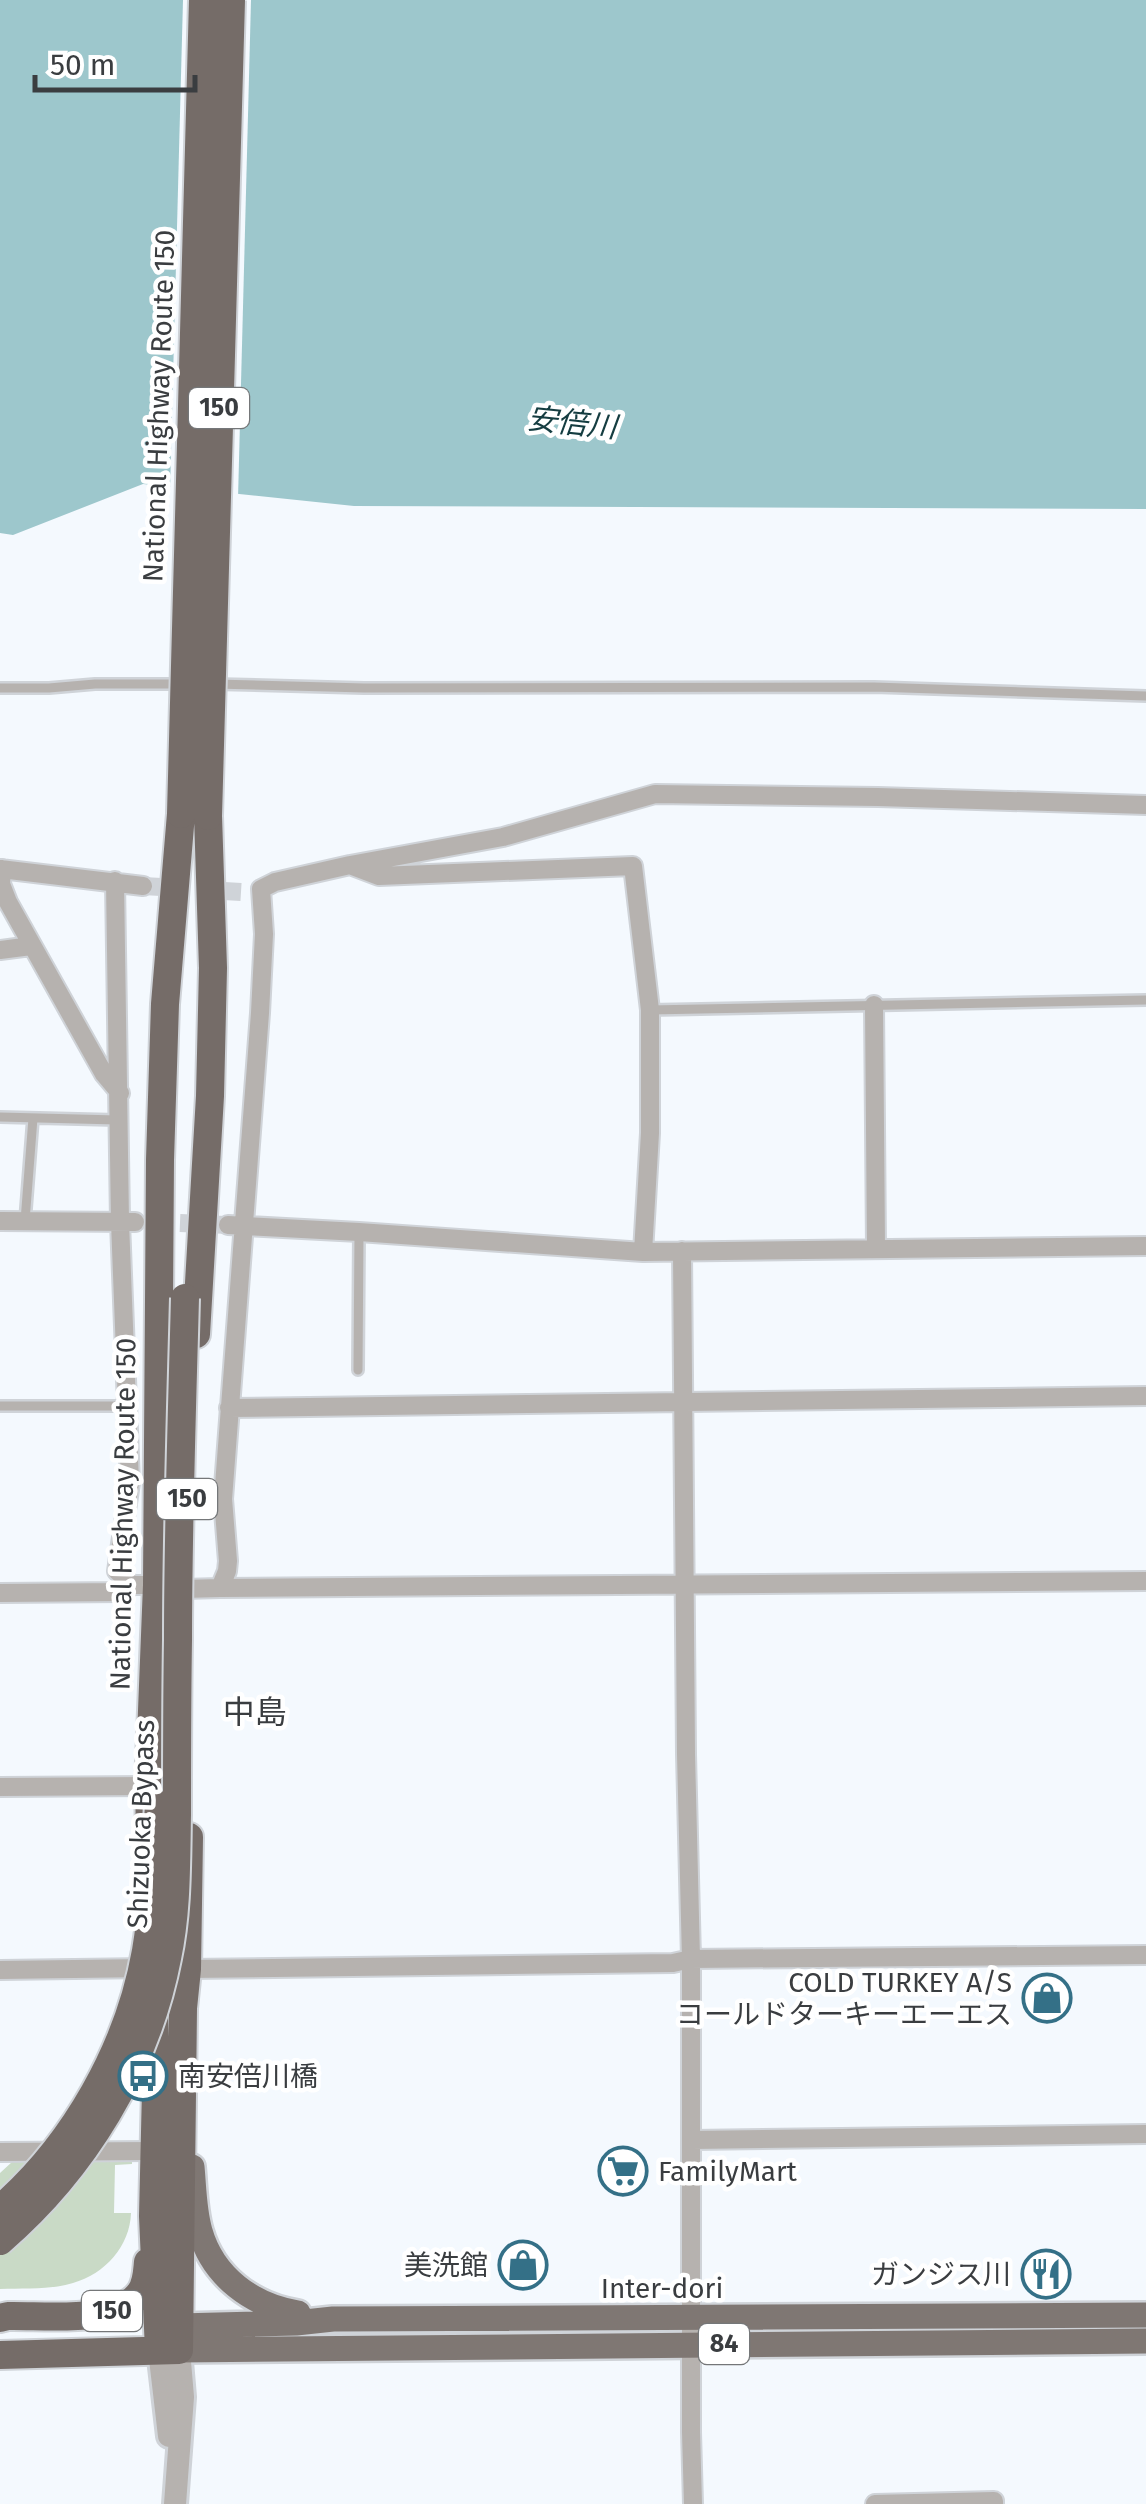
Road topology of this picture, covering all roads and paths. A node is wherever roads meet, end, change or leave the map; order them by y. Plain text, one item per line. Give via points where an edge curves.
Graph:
1 (203, 0) edge
2 (231, 0) edge
3 (0, 688) edge
4 (1146, 696) edge
5 (1146, 804) edge
6 (194, 815) junction
7 (350, 865) junction
8 (1, 869) edge
9 (115, 881) junction
10 (143, 886) tunnel mouth
11 (261, 889) junction
12 (241, 892) tunnel mouth
13 (31, 946) junction
14 (0, 950) edge
15 (1146, 1000) edge
16 (874, 1005) junction
17 (650, 1010) junction
18 (120, 1093) junction
19 (0, 1116) edge
20 (33, 1118) junction
21 (120, 1120) junction
22 (0, 1221) edge
23 (25, 1221) junction
24 (128, 1222) junction
25 (236, 1225) junction
26 (359, 1232) junction
27 (1146, 1246) edge
28 (876, 1248) junction
29 (682, 1251) junction
30 (643, 1252) junction
31 (179, 1298) junction
32 (358, 1370) dead end
33 (1146, 1396) edge
34 (684, 1400) junction
35 (0, 1406) edge
36 (127, 1406) junction
37 (229, 1408) junction
38 (1146, 1582) edge
39 (686, 1584) junction
40 (157, 1586) junction
41 (220, 1588) junction
42 (0, 1593) edge
43 (149, 1786) junction
44 (0, 1787) edge
45 (1146, 1955) edge
46 (691, 1959) junction
47 (153, 1968) junction
48 (187, 1968) junction
49 (0, 1970) edge
50 (182, 2008) junction
51 (1146, 2134) edge
52 (692, 2140) junction
53 (154, 2151) junction
54 (0, 2152) edge
55 (0, 2210) edge
56 (153, 2216) junction
57 (0, 2241) edge
58 (1146, 2314) edge
59 (333, 2319) junction
60 (0, 2321) edge
61 (692, 2331) junction
62 (169, 2338) junction
63 (1146, 2341) edge
64 (0, 2355) edge
65 (173, 2504) edge
66 (693, 2504) edge
67 (875, 2504) edge
68 (994, 2504) edge

1 - 6 highway, National Highway Route 150 / 150, bridge
2 - 6 highway, National Highway Route 150 / 150, bridge
3 - 4 lane via 874,687
5 - 7 street via 655,794 503,837
6 - 31 highway, National Highway Route 150 / 150
6 - 40 highway, National Highway Route 150 / 150 via 165,1004
6 - 40 highway, National Highway Route 150 / 150 via 214,968 210,1096
7 - 11 street
7 - 17 street via 378,876 633,866
8 - 9 street
8 - 13 street via 8,902
9 - 10 street
9 - 18 street
11 - 12 street
11 - 25 street via 264,934
13 - 14 street
13 - 18 street
15 - 16 lane
16 - 17 lane
16 - 28 street
17 - 30 street
18 - 21 street
19 - 20 lane
20 - 21 lane
20 - 23 lane
21 - 24 street
22 - 23 street
23 - 24 street
24 - 36 street
25 - 26 street
25 - 37 street
26 - 30 street
26 - 32 lane
27 - 28 street
28 - 29 street
29 - 30 street
29 - 34 street
31 - 55 highway, Shizuoka Bypass / 150, bridge via 156,1876 146,1950 122,2034 93,2092 52,2154
31 - 57 highway, Shizuoka Bypass / 150, bridge via 176,1874 168,1957 143,2043 114,2103 50,2190
33 - 34 street
34 - 37 street
34 - 39 street
35 - 36 lane
36 - 40 street via 130,1482 117,1570
37 - 41 street via 228,1561
38 - 39 street
39 - 41 street
39 - 46 street
40 - 41 street
40 - 42 street
40 - 43 highway, National Highway Route 150 / 150
40 - 48 highway, National Highway Route 150 / 150 via 190,1873
43 - 44 street
43 - 47 highway, National Highway Route 150 / 150
45 - 46 street
46 - 48 street
46 - 52 street
47 - 49 street
47 - 53 highway, National Highway Route 150 / 150
48 - 50 highway, National Highway Route 150 / 150
50 - 59 main road via 194,2195 207,2249 248,2296 282,2311
50 - 62 highway, National Highway Route 150 / 150
51 - 52 street
52 - 61 street
53 - 54 street
53 - 56 highway, National Highway Route 150 / 150
56 - 60 highway, National Highway Route 150 / 150 via 145,2283 126,2305 103,2315
56 - 62 highway, National Highway Route 150 / 150
58 - 61 main road, Inter-dori / 84
59 - 61 main road, Inter-dori / 84
59 - 62 main road, Inter-dori / 84
60 - 62 highway, National Highway Route 150 / 150
61 - 62 main road, Inter-dori / 84
61 - 63 main road, Inter-dori / 84
61 - 66 street
62 - 64 highway, 150
62 - 65 street via 183,2397
67 - 68 street

